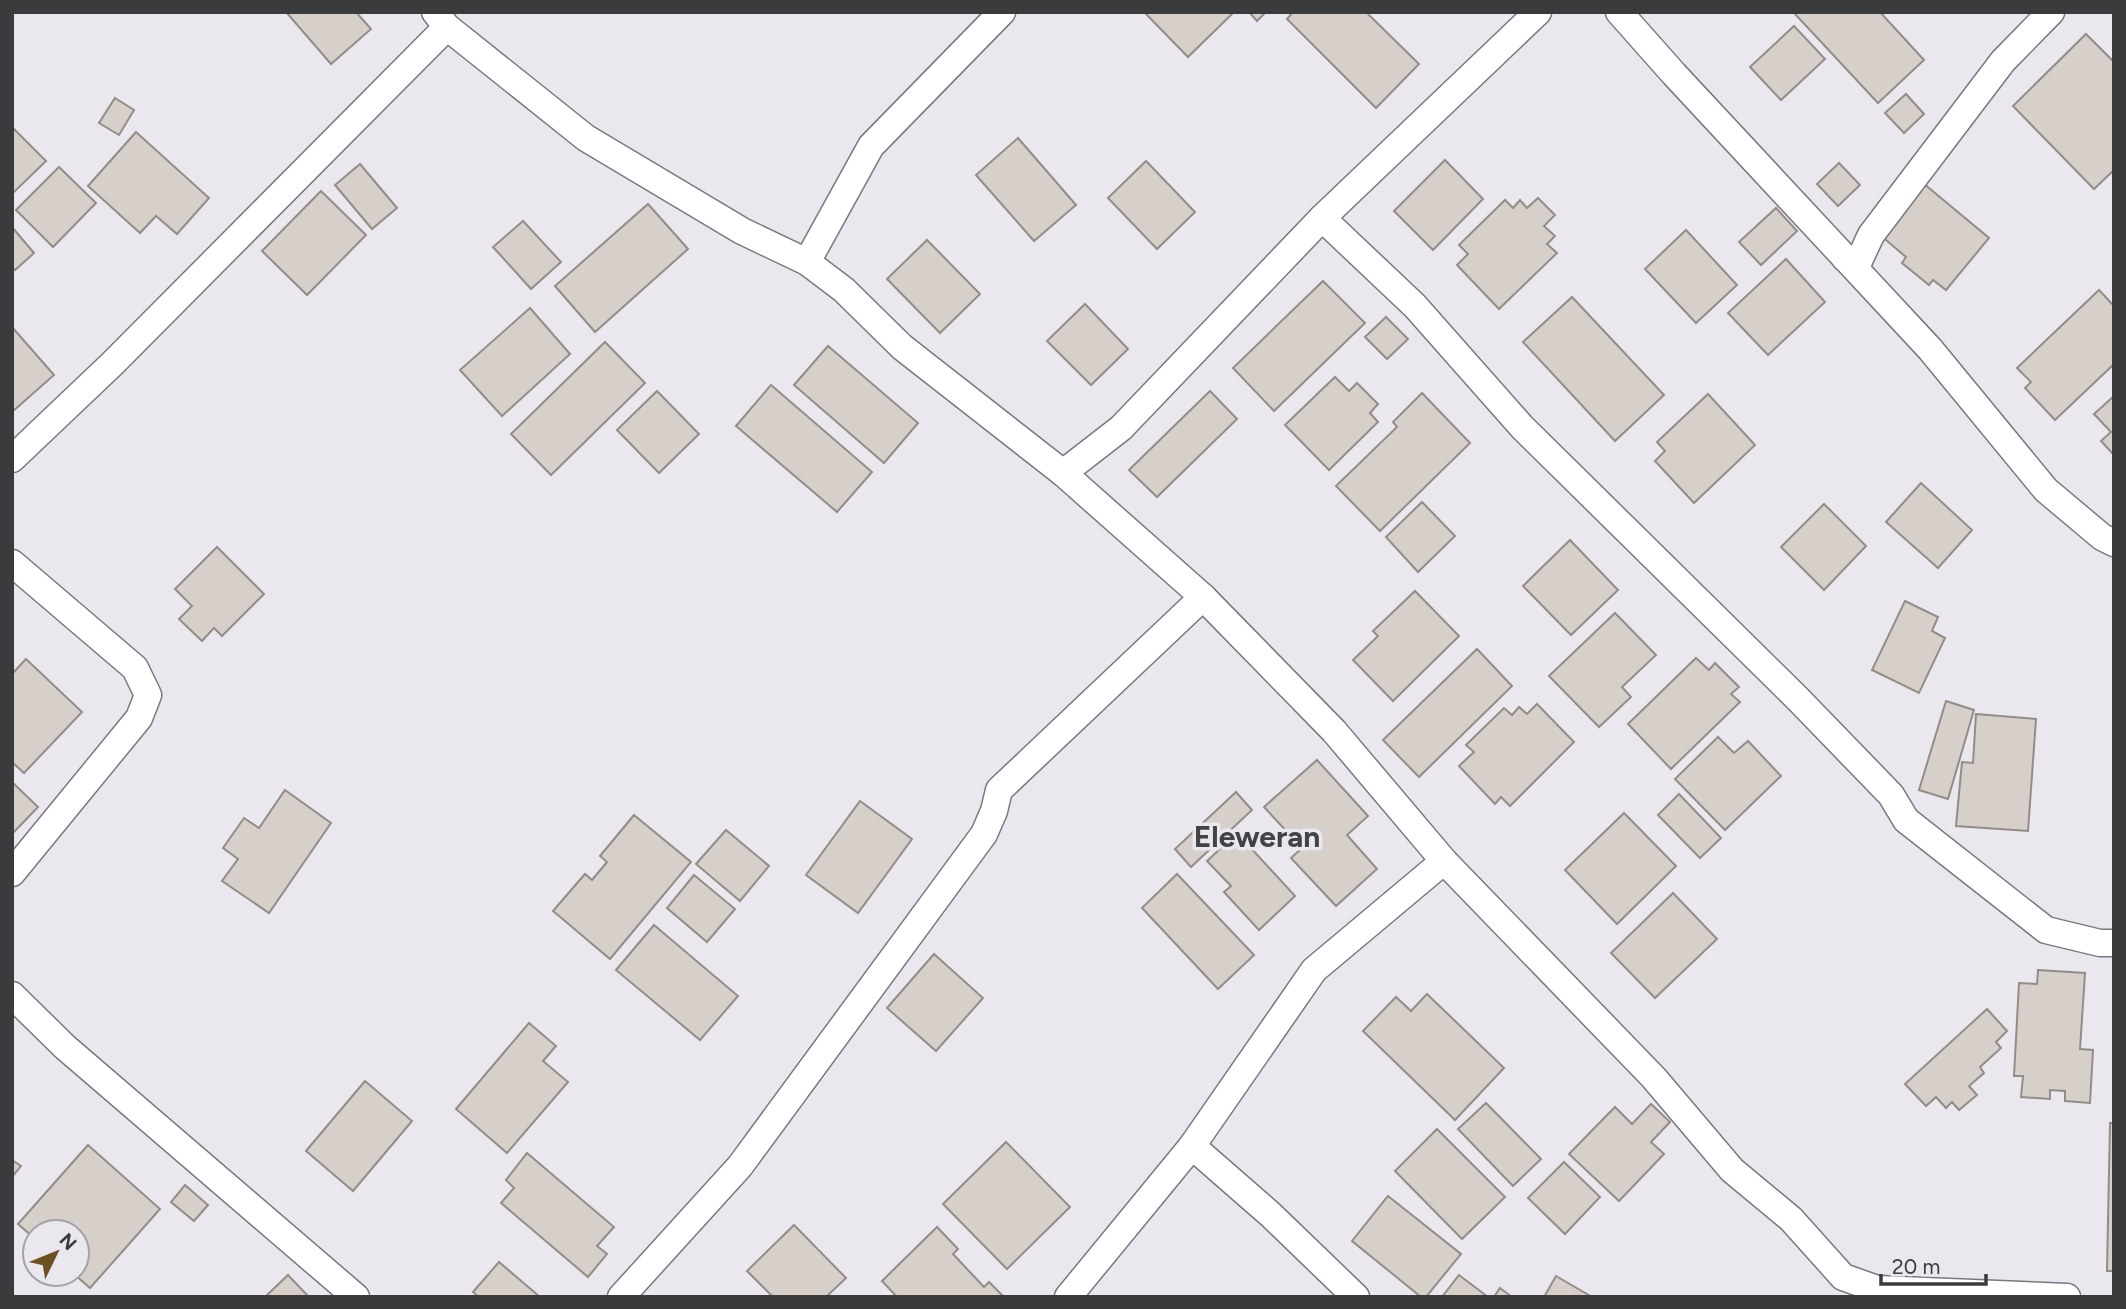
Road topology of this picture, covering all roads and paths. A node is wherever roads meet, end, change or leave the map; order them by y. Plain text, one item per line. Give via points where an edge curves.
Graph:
1 (1002, 12) edge
2 (1538, 12) edge
3 (1619, 12) edge
4 (2051, 12) edge
5 (441, 20) edge
6 (1322, 218) junction
7 (1845, 258) junction
8 (807, 262) junction
9 (12, 459) edge
10 (1063, 473) junction
11 (2114, 543) edge
12 (12, 564) edge
13 (1203, 597) junction
14 (1444, 862) junction
15 (12, 873) edge
16 (2114, 943) edge
17 (12, 995) edge
18 (1192, 1146) junction
19 (1881, 1293) edge
20 (356, 1297) edge
21 (621, 1297) edge
22 (1069, 1297) edge
23 (1356, 1297) edge
24 (2067, 1297) edge

1 - 8 street via 871,146
2 - 6 street
3 - 7 street
4 - 7 street via 1995,72 1871,235 1857,265
5 - 8 street via 586,138 742,231
5 - 9 street via 112,363
6 - 10 street via 1121,428
6 - 16 street via 1415,306 1522,427 1882,785 1906,820 2046,930
7 - 11 street via 1930,349 2046,490
8 - 10 street via 844,290 902,348
10 - 13 street
12 - 15 street via 135,668 148,695 139,718
13 - 14 street via 1334,731
13 - 21 street via 999,790 984,834 748,1155
14 - 18 street via 1314,970
14 - 19 street via 1654,1079 1732,1170 1791,1219 1843,1277
17 - 20 street via 65,1047
18 - 22 street
18 - 23 street
19 - 24 street

